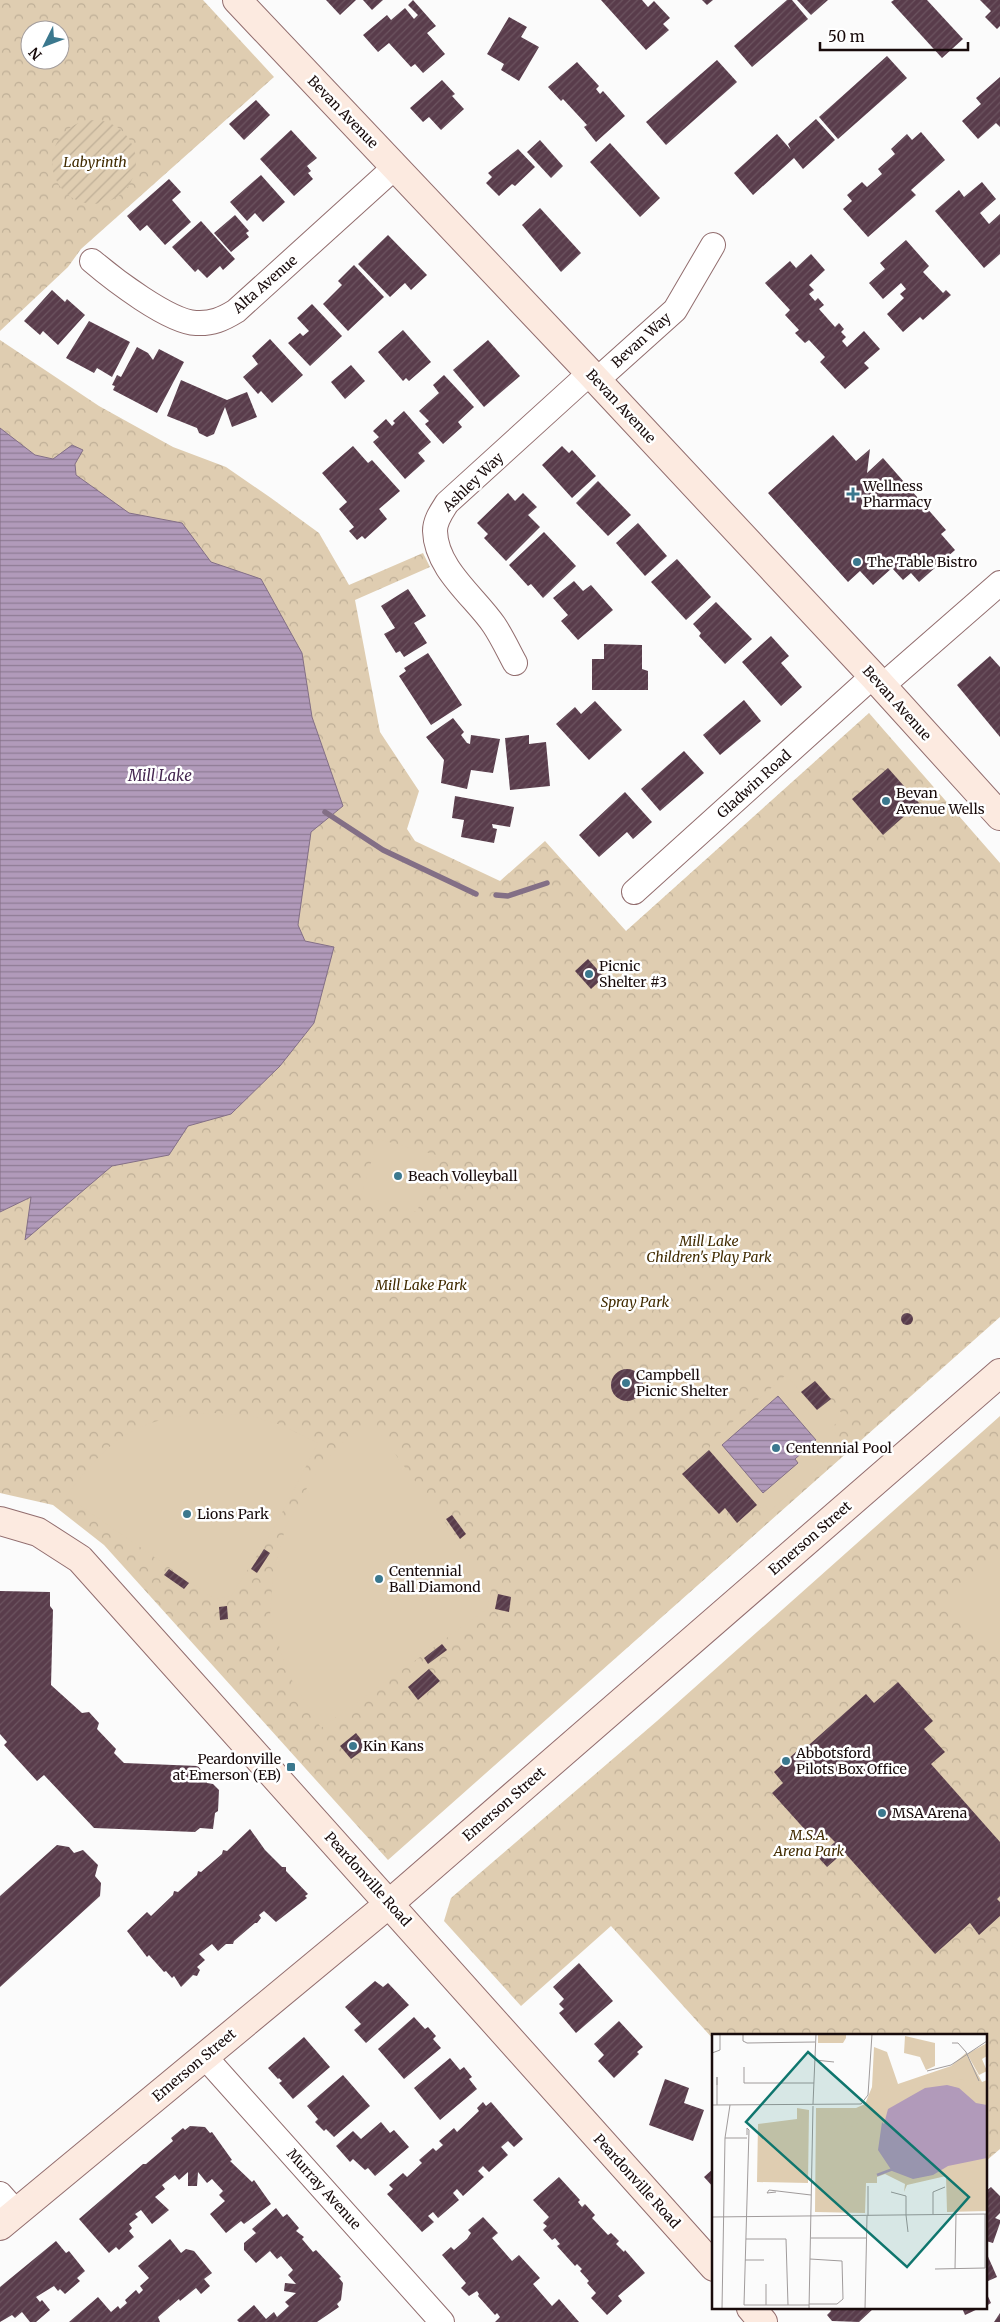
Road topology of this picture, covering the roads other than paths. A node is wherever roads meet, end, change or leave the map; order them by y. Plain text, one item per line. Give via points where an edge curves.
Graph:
1 (237, 0) edge
2 (395, 167) junction
3 (713, 245) dead end
4 (92, 261) dead end
5 (593, 376) junction
6 (1000, 582) edge
7 (515, 663) dead end
8 (877, 681) junction
9 (1000, 816) edge
10 (634, 892) dead end
11 (1000, 1373) edge
12 (0, 1522) edge
13 (390, 1903) junction
14 (204, 2057) junction
15 (5, 2211) edge
16 (712, 2265) edge
17 (753, 2310) edge
18 (442, 2322) edge
19 (763, 2322) edge

1 - 2 main road, Bevan Avenue
2 - 4 street, Alta Avenue via 236,312 217,322 195,323 176,317 114,280
2 - 5 main road, Bevan Avenue
3 - 5 street, Bevan Way via 675,310
5 - 7 street, Ashley Way via 447,503 438,517 436,531 440,552 494,625
5 - 8 main road, Bevan Avenue
6 - 8 street, Gladwin Road
8 - 9 main road, Bevan Avenue
8 - 10 street, Gladwin Road
11 - 13 main road, Emerson Street
12 - 13 main road, Peardonville Road via 38,1532 80,1559
13 - 14 main road, Emerson Street
13 - 16 main road, Peardonville Road
14 - 15 main road, Emerson Street
14 - 18 street, Murray Avenue
17 - 19 main road

